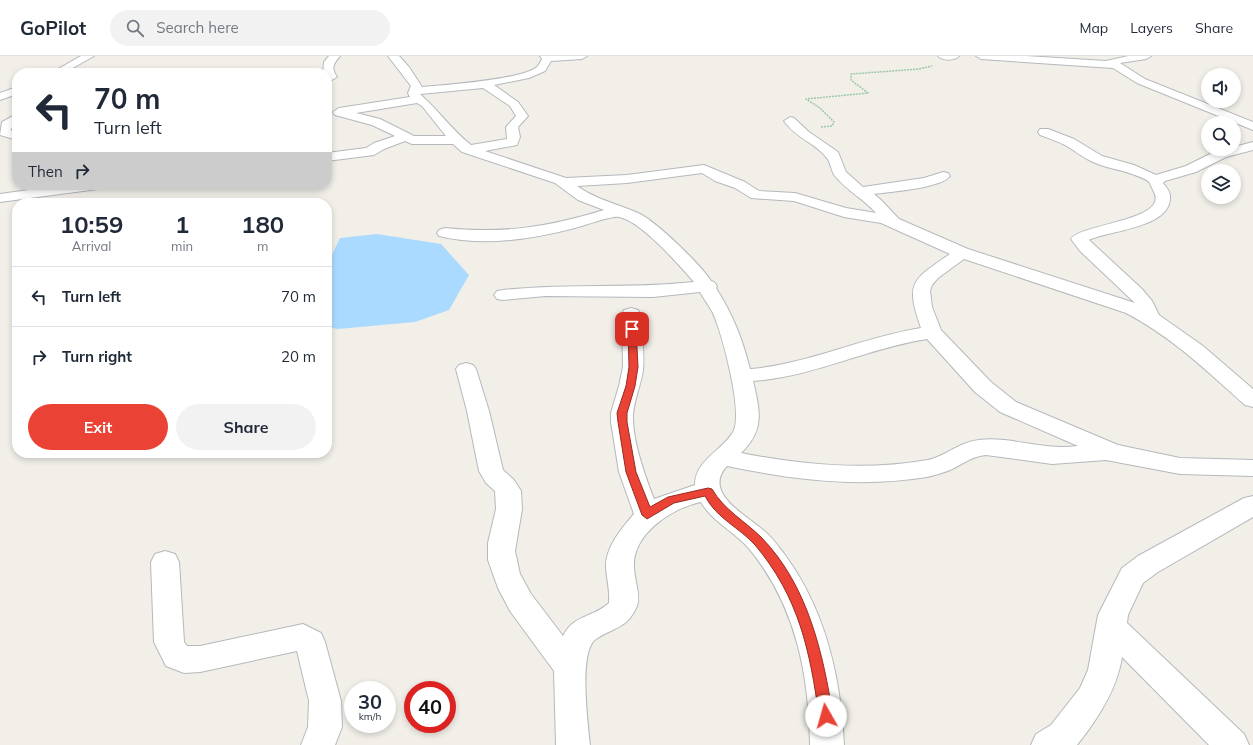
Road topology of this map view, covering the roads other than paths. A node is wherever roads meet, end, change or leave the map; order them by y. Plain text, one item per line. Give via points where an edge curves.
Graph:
1 (89, 56) edge
2 (336, 56) edge
3 (393, 56) edge
4 (582, 56) edge
5 (944, 56) edge
6 (954, 56) edge
7 (981, 56) edge
8 (1146, 56) edge
9 (546, 57) edge
10 (1115, 65) junction
11 (66, 68) edge
12 (328, 68) edge
13 (485, 84) junction
14 (12, 92) edge
15 (416, 95) junction
16 (0, 98) edge
17 (12, 101) edge
18 (333, 112) edge
19 (12, 121) edge
20 (795, 125) road end
21 (1253, 126) edge
22 (1044, 132) dead end
23 (12, 135) edge
24 (405, 137) junction
25 (461, 145) junction
26 (1253, 146) edge
27 (332, 156) edge
28 (943, 176) dead end
29 (1157, 180) junction
30 (564, 182) junction
31 (60, 190) edge
32 (860, 192) junction
33 (0, 198) edge
34 (618, 211) junction
35 (893, 222) junction
36 (445, 233) dead end
37 (962, 253) junction
38 (708, 286) junction
39 (503, 295) dead end
40 (630, 314) dead end
41 (1150, 316) junction
42 (932, 332) junction
43 (466, 369) dead end
44 (741, 376) junction
45 (1253, 400) edge
46 (1118, 453) junction
47 (721, 457) junction
48 (1253, 468) edge
49 (708, 492) junction
50 (1253, 505) edge
51 (647, 515) junction
52 (165, 562) dead end
53 (1110, 626) junction
54 (570, 668) junction
55 (318, 745) edge
56 (573, 745) edge
57 (827, 745) edge
58 (1048, 745) edge
59 (1232, 745) edge

1 - 11 street
2 - 12 street via 331,58
3 - 15 street via 416,86
4 - 9 street
5 - 6 street
7 - 10 street
8 - 10 street via 1112,62
9 - 13 street via 545,63 537,72
10 - 21 street via 1141,81
13 - 15 street
13 - 25 street via 514,104 522,116 512,127 514,137 512,142
14 - 16 street
15 - 18 street
15 - 25 street
16 - 17 street
18 - 24 street via 376,122
19 - 23 street via 6,125 3,132
20 - 32 street via 809,139 833,155 840,173
22 - 29 street via 1069,142 1097,159
24 - 25 street via 418,142
24 - 27 street via 369,152
25 - 30 street
26 - 29 street via 1221,154 1191,169
28 - 32 street via 927,182
29 - 41 street via 1164,200 1154,214 1079,239 1136,293
30 - 34 street via 583,197
30 - 35 street via 627,179 704,169 756,195 795,197 844,212
31 - 33 street
32 - 35 street via 876,203
34 - 36 street via 562,228 521,235 485,237
34 - 38 street via 634,217 656,233
35 - 37 street
37 - 41 street
37 - 42 street via 932,274 923,284 923,307
38 - 39 street via 652,292 545,291
38 - 44 street via 728,327
40 - 51 street via 633,367 622,422 631,472
41 - 45 street via 1175,333
42 - 44 street via 878,343 779,372
42 - 46 street via 983,387 1008,407
43 - 54 street via 493,477 509,494 507,525 501,548 504,570 521,602
44 - 47 street via 748,408 747,428 740,440
46 - 47 street via 1055,456 988,447 974,448 963,451 934,467 886,475 853,476 780,469
46 - 48 street via 1182,466
47 - 49 street via 707,478
49 - 51 street via 671,500
49 - 57 street via 713,501 754,537 771,556 798,601 810,633 820,673 825,703
50 - 53 street via 1140,569 1128,582
51 - 54 street via 624,548 620,560 623,604 616,614 580,634 572,647
52 - 55 street via 169,642 172,652 178,658 200,659 303,637 310,642 325,701 325,727
53 - 58 street via 1104,671 1091,698 1063,736
53 - 59 street
54 - 56 street

